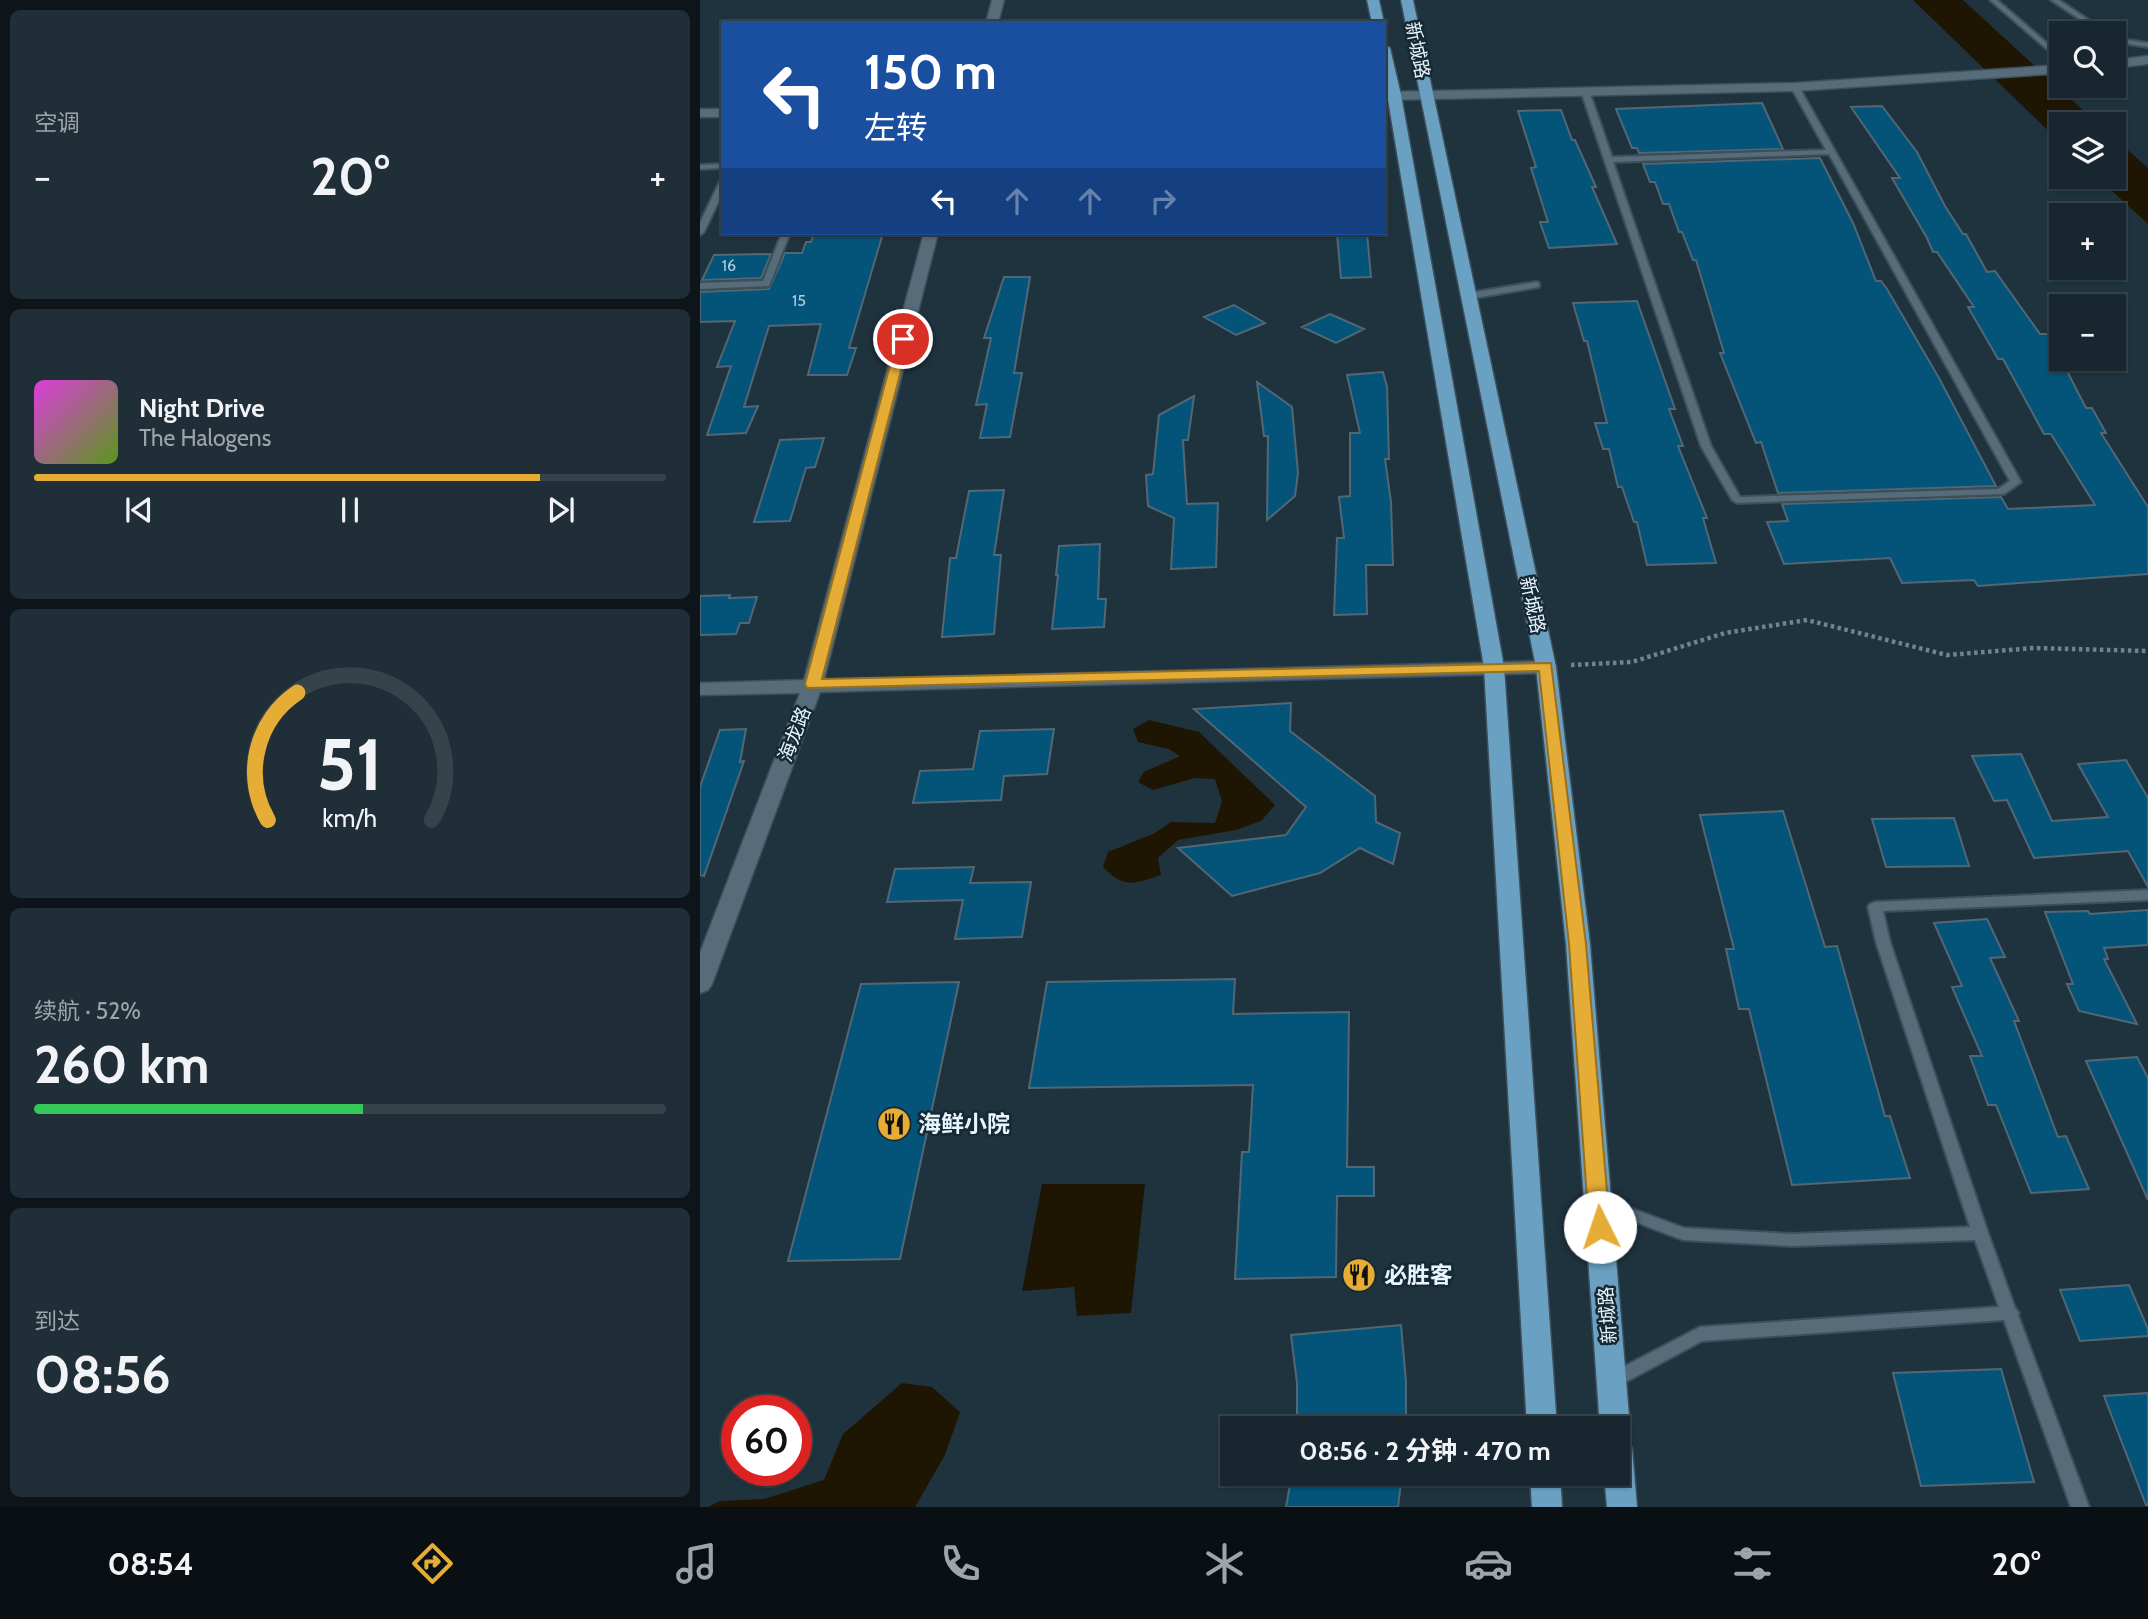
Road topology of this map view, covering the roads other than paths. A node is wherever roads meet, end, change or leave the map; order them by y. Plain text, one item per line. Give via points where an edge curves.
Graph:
1 (998, 0) edge
2 (1373, 0) edge
3 (1408, 0) edge
4 (1993, 0) edge
5 (2054, 0) edge
6 (993, 21) edge
7 (1378, 21) edge
8 (2086, 21) edge
9 (2126, 42) edge
10 (2148, 45) edge
11 (2049, 49) edge
12 (2148, 60) edge
13 (2126, 63) edge
14 (1386, 64) edge
15 (2049, 70) edge
16 (1795, 87) junction
17 (1585, 91) junction
18 (1427, 94) junction
19 (1390, 95) edge
20 (700, 113) edge
21 (721, 113) edge
22 (1831, 152) junction
23 (1608, 160) junction
24 (721, 166) edge
25 (700, 167) edge
26 (719, 201) edge
27 (700, 232) edge
28 (785, 235) edge
29 (930, 235) edge
30 (1536, 285) dead end
31 (700, 286) edge
32 (1469, 296) junction
33 (1494, 667) junction
34 (1546, 667) junction
35 (813, 684) junction
36 (700, 688) edge
37 (2148, 895) edge
38 (700, 984) edge
39 (1598, 1202) junction
40 (1980, 1233) junction
41 (2011, 1313) junction
42 (1612, 1381) junction
43 (1541, 1416) edge
44 (1614, 1416) edge
45 (1546, 1486) edge
46 (1620, 1486) edge
47 (1548, 1507) edge
48 (1622, 1507) edge
49 (2080, 1507) edge

1 - 6 street
2 - 7 main road, 新城路
3 - 18 main road, 新城路
4 - 11 lane
5 - 8 lane
9 - 10 lane
12 - 13 street
14 - 19 main road, 新城路
15 - 16 street
16 - 17 street
16 - 22 lane
17 - 18 street
17 - 23 lane
18 - 19 street
18 - 32 main road, 新城路
19 - 33 main road, 新城路
20 - 21 street
22 - 23 lane
22 - 23 lane via 2016,482 2000,492 1737,500 1706,446
24 - 25 lane
26 - 27 lane
28 - 31 lane via 766,284
29 - 35 street, 海龙路
30 - 32 lane
32 - 34 main road, 新城路
33 - 34 street
33 - 35 street
33 - 43 main road, 新城路
34 - 39 main road, 新城路 via 1577,944
35 - 36 street
35 - 38 street, 海龙路
37 - 40 lane via 1875,907
39 - 40 lane via 1683,1234 1792,1240
39 - 42 main road, 新城路
40 - 41 lane
41 - 42 lane via 1700,1334
41 - 49 lane
42 - 44 main road, 新城路
45 - 47 main road
46 - 48 main road

